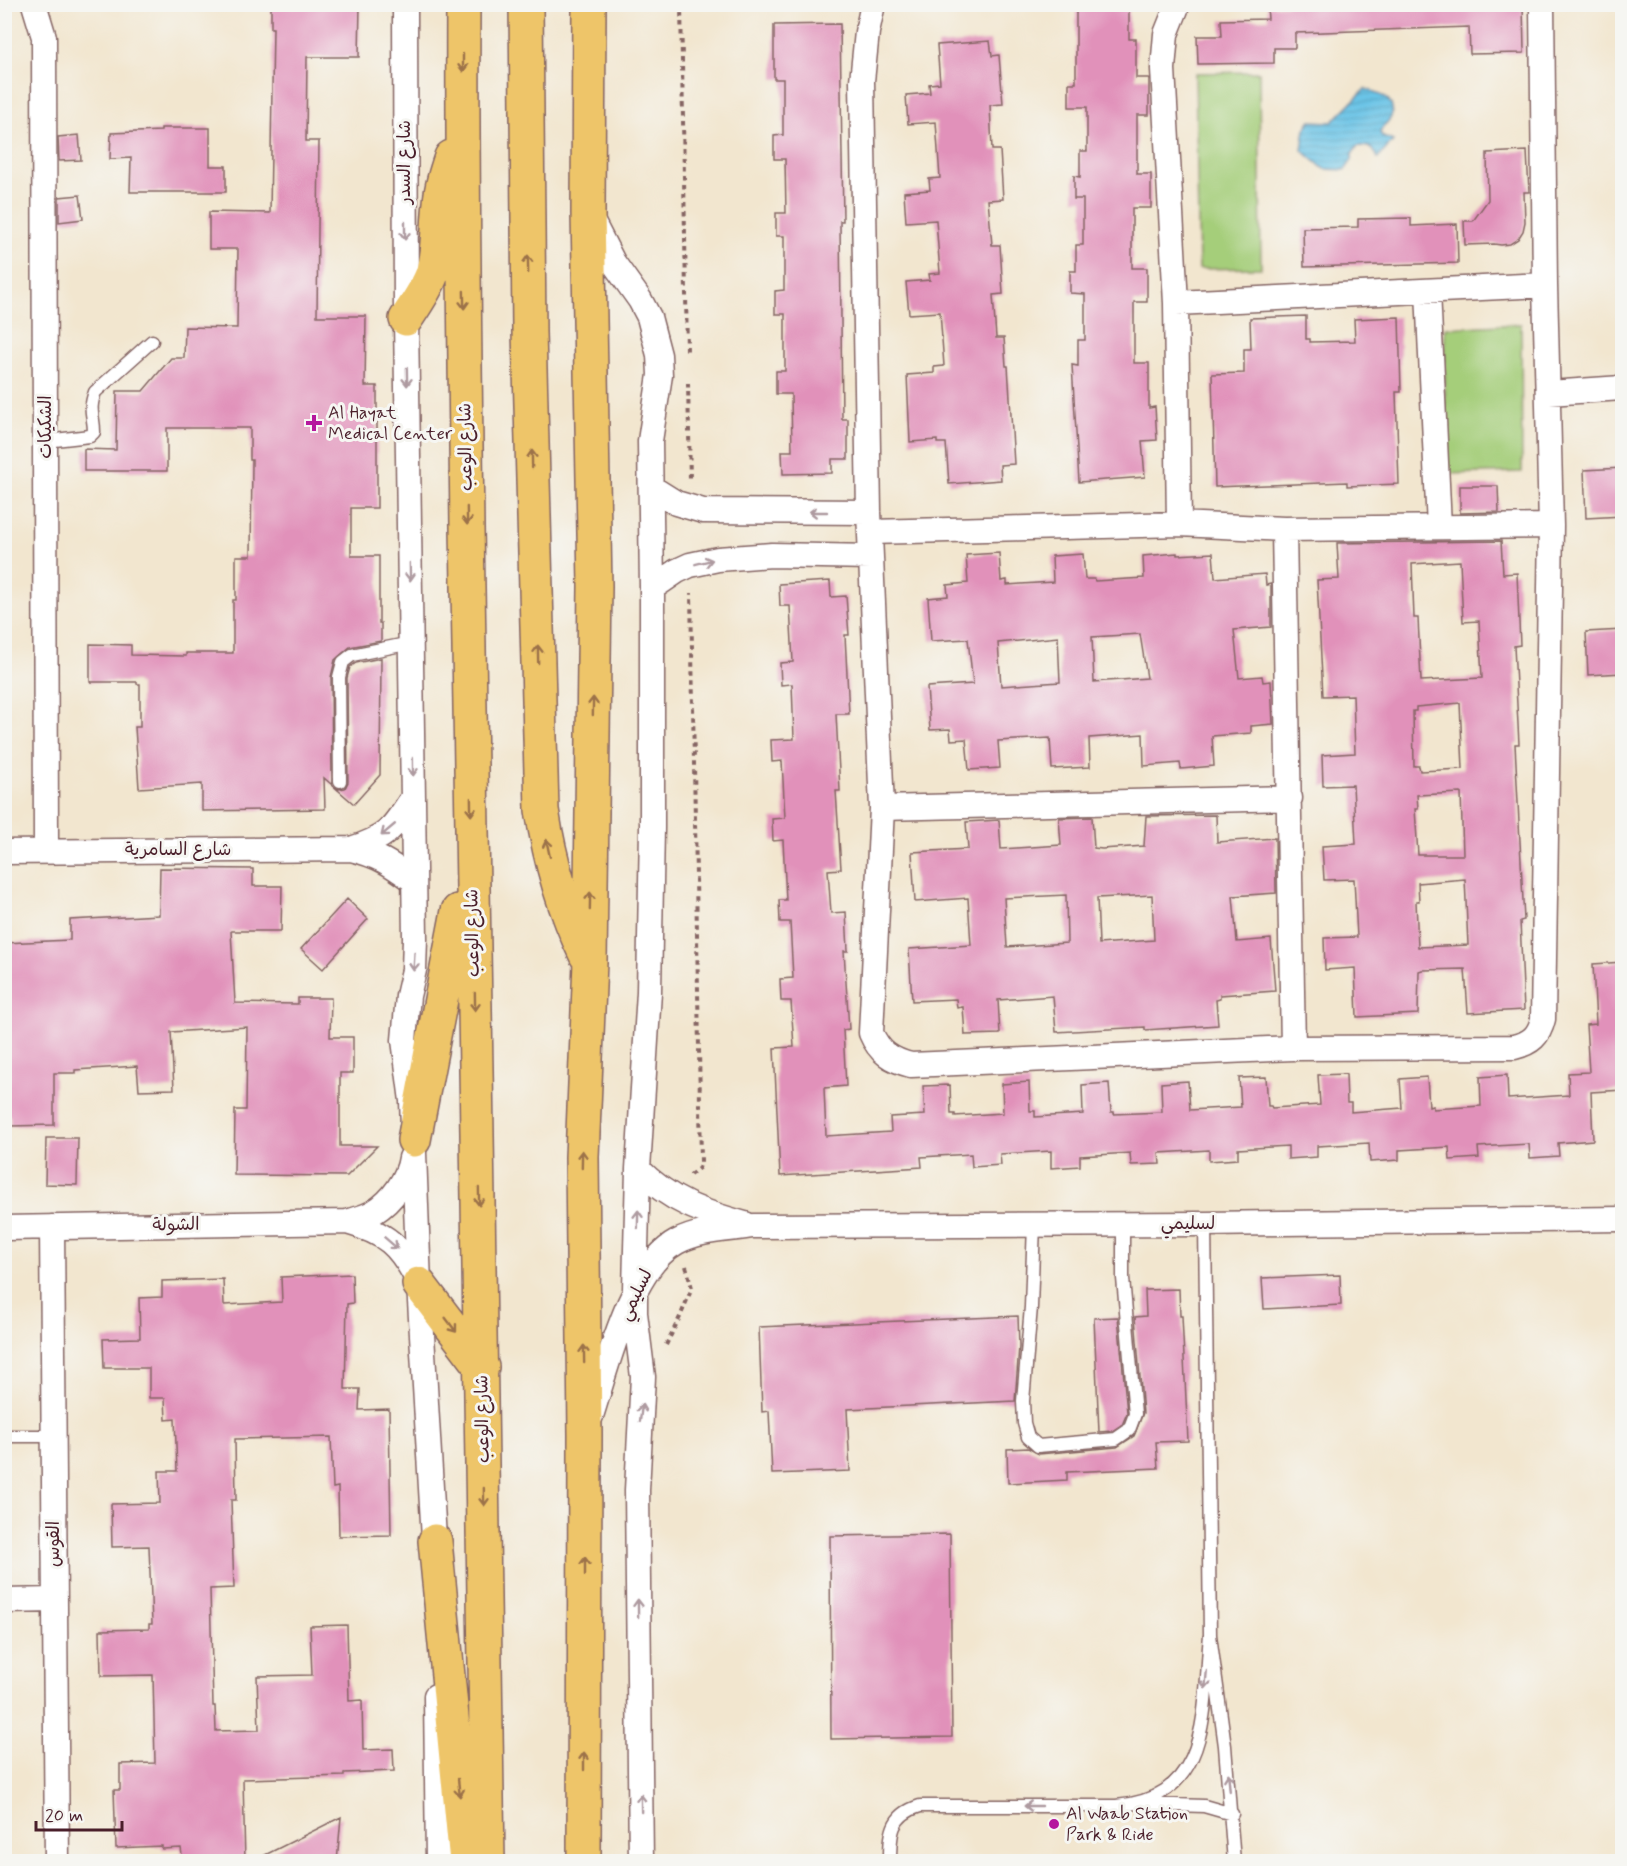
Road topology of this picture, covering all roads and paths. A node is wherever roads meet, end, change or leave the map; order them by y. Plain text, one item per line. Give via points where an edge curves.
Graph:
1 (34, 4) edge
2 (405, 4) edge
3 (464, 4) edge
4 (526, 4) edge
5 (590, 4) edge
6 (681, 4) edge
7 (873, 4) edge
8 (1178, 4) edge
9 (1542, 4) edge
10 (462, 134) junction
11 (588, 213) junction
12 (1545, 285) junction
13 (1428, 291) junction
14 (1176, 303) junction
15 (406, 318) junction
16 (152, 341) dead end
17 (687, 352) dead end
18 (688, 376) dead end
19 (1623, 388) edge
20 (1549, 393) junction
21 (46, 441) junction
22 (651, 488) junction
23 (690, 508) junction
24 (870, 522) junction
25 (1179, 524) junction
26 (1551, 526) junction
27 (1439, 527) junction
28 (1284, 529) junction
29 (871, 556) junction
30 (690, 565) junction
31 (652, 588) junction
32 (411, 644) junction
33 (340, 781) dead end
34 (413, 796) junction
35 (1290, 798) junction
36 (882, 808) junction
37 (471, 842) junction
38 (351, 849) junction
39 (46, 851) junction
40 (4, 852) edge
41 (413, 880) junction
42 (590, 962) junction
43 (1293, 1048) junction
44 (414, 1140) junction
45 (638, 1169) junction
46 (678, 1201) junction
47 (1623, 1219) edge
48 (347, 1222) junction
49 (1034, 1224) junction
50 (1123, 1224) junction
51 (1205, 1224) junction
52 (753, 1226) junction
53 (4, 1227) edge
54 (52, 1227) junction
55 (420, 1284) junction
56 (635, 1290) junction
57 (482, 1367) junction
58 (585, 1434) junction
59 (4, 1436) edge
60 (53, 1436) junction
61 (435, 1541) junction
62 (55, 1600) junction
63 (4, 1601) edge
64 (1210, 1635) junction
65 (1137, 1804) junction
66 (1232, 1814) junction
67 (1231, 1860) edge
68 (57, 1862) edge
69 (438, 1862) edge
70 (466, 1862) edge
71 (488, 1862) edge
72 (584, 1862) edge
73 (641, 1862) edge
74 (890, 1862) edge

1 - 21 street, الشكيكات via 44,38
2 -> 15 street, شارع السدر
3 -> 10 main road, شارع الوعب
42 -> 4 main road via 558,888 542,810 529,332
5 - 11 main road
6 - 17 path
7 - 24 street via 862,81
8 - 14 street via 1166,34 1163,69
9 - 12 street
10 - 15 main road via 444,179 431,276
10 -> 37 main road, شارع الوعب
11 - 22 street via 640,300 656,336 660,375 650,441
42 -> 11 main road via 595,586
12 - 13 street
12 - 20 street
13 - 14 street
13 - 27 street
14 - 25 street
15 -> 32 street
16 - 21 lane via 95,392 90,413 94,432
18 - 23 path
19 - 20 street
20 - 26 street
21 - 39 street, الشكيكات
22 - 23 street
22 - 31 street
24 -> 23 street
24 - 25 street
24 - 29 street
25 - 28 street
26 - 27 street
26 - 43 street via 1541,1028 1536,1037 1514,1047
27 - 28 street
28 - 35 street
30 -> 29 street via 772,555
29 - 36 street
30 - 31 street
30 - 46 path via 701,1162 694,1174 682,1181
31 - 45 street via 649,992
32 - 33 lane via 352,655 343,662 339,677
32 -> 34 street
34 -> 38 street, شارع السامرية via 393,827 373,842
34 - 41 street
35 - 36 street
35 - 43 street
36 - 43 street via 872,1033 877,1046 897,1061 910,1065
37 - 44 main road
37 -> 57 main road, شارع الوعب
38 - 39 street, شارع السامرية
38 - 41 street, شارع السامرية via 373,854
39 - 40 street, شارع السامرية
41 -> 44 street via 414,970 404,1040
58 -> 42 main road via 582,1157
44 - 48 street, الشولة via 409,1168 396,1193 374,1212
44 - 55 street
45 - 46 street, لسليمي
56 -> 45 street
46 - 52 street, لسليمي
47 - 51 street, لسليمي
48 - 54 street, الشولة
48 -> 55 street, الشولة via 371,1229 392,1242
49 - 50 street, لسليمي
49 - 50 lane via 1023,1401 1028,1437 1038,1446 1116,1439 1129,1430 1135,1414 1123,1278
49 - 52 street, لسليمي
50 - 51 street, لسليمي
51 - 64 lane
52 - 56 street, لسليمي via 699,1234 676,1242 654,1259
53 - 54 street, الشولة
54 - 60 street, القوس
55 -> 57 main road
55 - 61 street
56 - 58 street, لسليمي
73 -> 56 street via 636,1490 643,1377
57 -> 71 main road, شارع الوعب
72 -> 58 main road
59 - 60 lane
60 - 62 street, القوس
61 - 69 street
61 -> 70 main road
62 - 63 street
62 - 68 street, القوس
64 -> 65 lane via 1197,1750 1174,1785
66 -> 64 lane
65 - 66 lane via 1197,1805
65 -> 74 lane via 920,1806 896,1821 890,1839
66 - 67 lane

